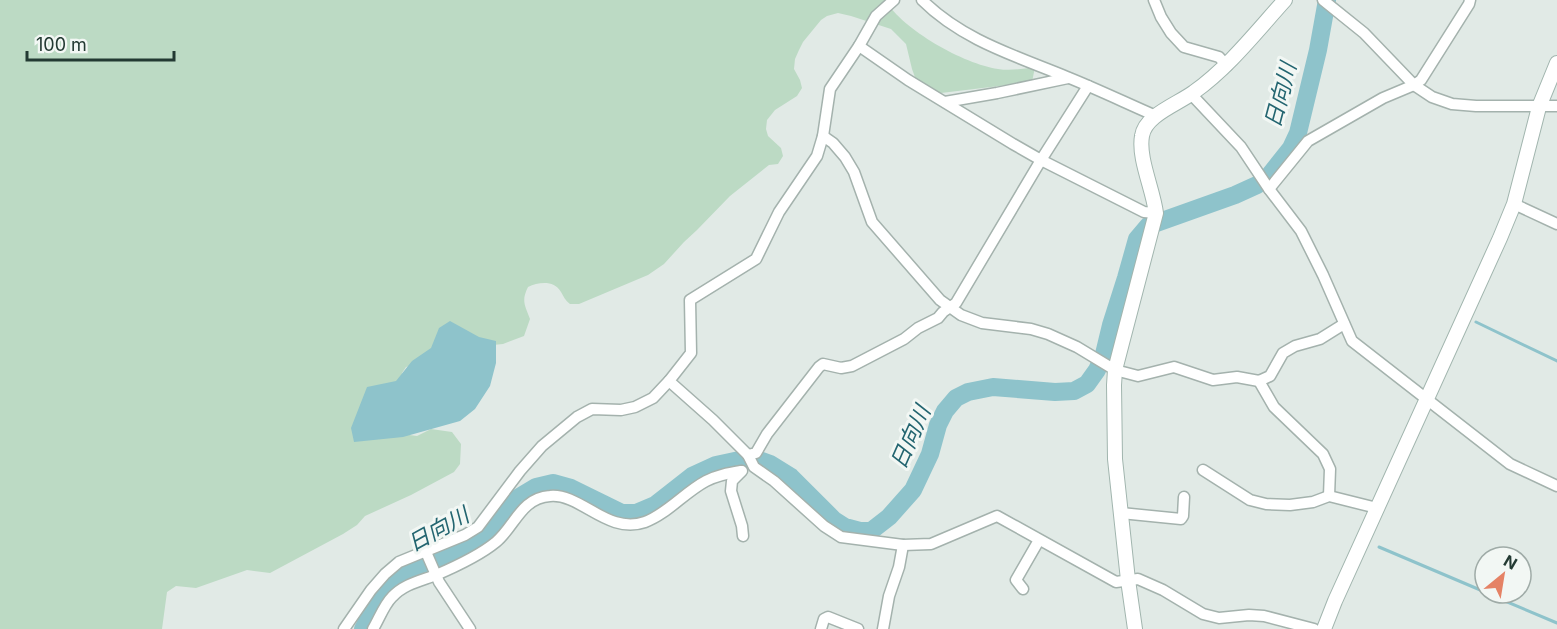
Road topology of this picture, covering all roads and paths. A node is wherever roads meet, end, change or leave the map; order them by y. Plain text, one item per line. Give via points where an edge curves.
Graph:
1 (894, 0) edge
2 (1154, 0) edge
3 (1285, 0) edge
4 (1323, 0) edge
5 (1470, 0) edge
6 (930, 3) edge
7 (859, 46) junction
8 (1557, 63) edge
9 (1227, 66) junction
10 (1070, 78) junction
11 (1414, 85) junction
12 (1088, 86) junction
13 (1191, 94) junction
14 (945, 102) junction
15 (1557, 106) edge
16 (1539, 107) junction
17 (1156, 116) junction
18 (823, 136) junction
19 (1041, 160) junction
20 (1269, 189) junction
21 (1514, 204) junction
22 (1156, 215) junction
23 (1557, 224) edge
24 (951, 306) junction
25 (1344, 324) junction
26 (1111, 368) junction
27 (669, 381) junction
28 (1259, 381) junction
29 (1427, 400) junction
30 (748, 455) junction
31 (754, 467) junction
32 (1203, 470) dead end
33 (741, 471) junction
34 (1557, 486) edge
35 (1329, 496) junction
36 (1184, 497) dead end
37 (1377, 508) junction
38 (1121, 513) junction
39 (743, 536) dead end
40 (1039, 540) junction
41 (903, 545) junction
42 (426, 552) junction
43 (436, 575) junction
44 (1128, 580) junction
45 (1023, 589) dead end
46 (852, 628) edge
47 (344, 629) edge
48 (373, 629) edge
49 (470, 629) edge
50 (821, 629) edge
51 (883, 629) edge
52 (1135, 629) edge
53 (1314, 629) edge
54 (1324, 629) edge

1 - 7 street via 876,15
2 - 9 street via 1171,33 1184,47 1219,57
3 - 9 street
4 - 11 street via 1364,33
5 - 11 street via 1421,80
6 - 10 street via 951,25 977,40
7 - 14 street
7 - 18 street via 830,89
8 - 16 street
9 - 13 street
10 - 12 street
10 - 14 street
11 - 16 street via 1452,104
11 - 20 street via 1308,141
12 - 17 street
12 - 19 street
13 - 17 street
13 - 20 street via 1241,147
14 - 19 street
15 - 16 street
16 - 21 street
17 - 22 street via 1142,134 1142,152
18 - 24 street via 833,143 854,172 872,222 940,300
18 - 27 street via 817,156 779,212 756,259 690,300 691,353
19 - 22 street
19 - 24 street
20 - 25 street via 1301,231
21 - 23 street
21 - 29 street
22 - 26 street
24 - 26 street via 961,315 982,322 1048,334
24 - 30 street via 904,339 852,366 823,364 756,453
25 - 28 street via 1320,339 1283,353 1270,376
25 - 29 street via 1352,341
26 - 28 street via 1138,376 1174,367 1213,380 1237,377
26 - 38 street
27 - 30 street
27 - 42 street via 652,398 635,407 592,409 577,417 542,446 478,527
28 - 35 street via 1274,407 1323,454 1330,469
29 - 34 street via 1510,464
29 - 37 street
30 - 31 street
31 - 33 street
31 - 41 street via 841,537
32 - 35 street via 1250,500 1266,504 1290,505
33 - 39 street via 732,481 731,491
33 - 43 street via 706,481 644,522 626,524 609,520 566,498 551,495 532,500 497,541 468,561
35 - 37 street
36 - 38 street via 1180,519
37 - 54 street
38 - 44 street
40 - 41 street via 997,516 932,544
40 - 44 street via 1116,582
40 - 45 street via 1016,580
41 - 51 street
42 - 43 street
42 - 47 street via 399,562 385,574
43 - 48 street via 410,584 391,598
43 - 49 street
44 - 52 street
44 - 53 street via 1137,579 1163,590 1203,614 1219,618 1264,616
46 - 50 street via 828,617

